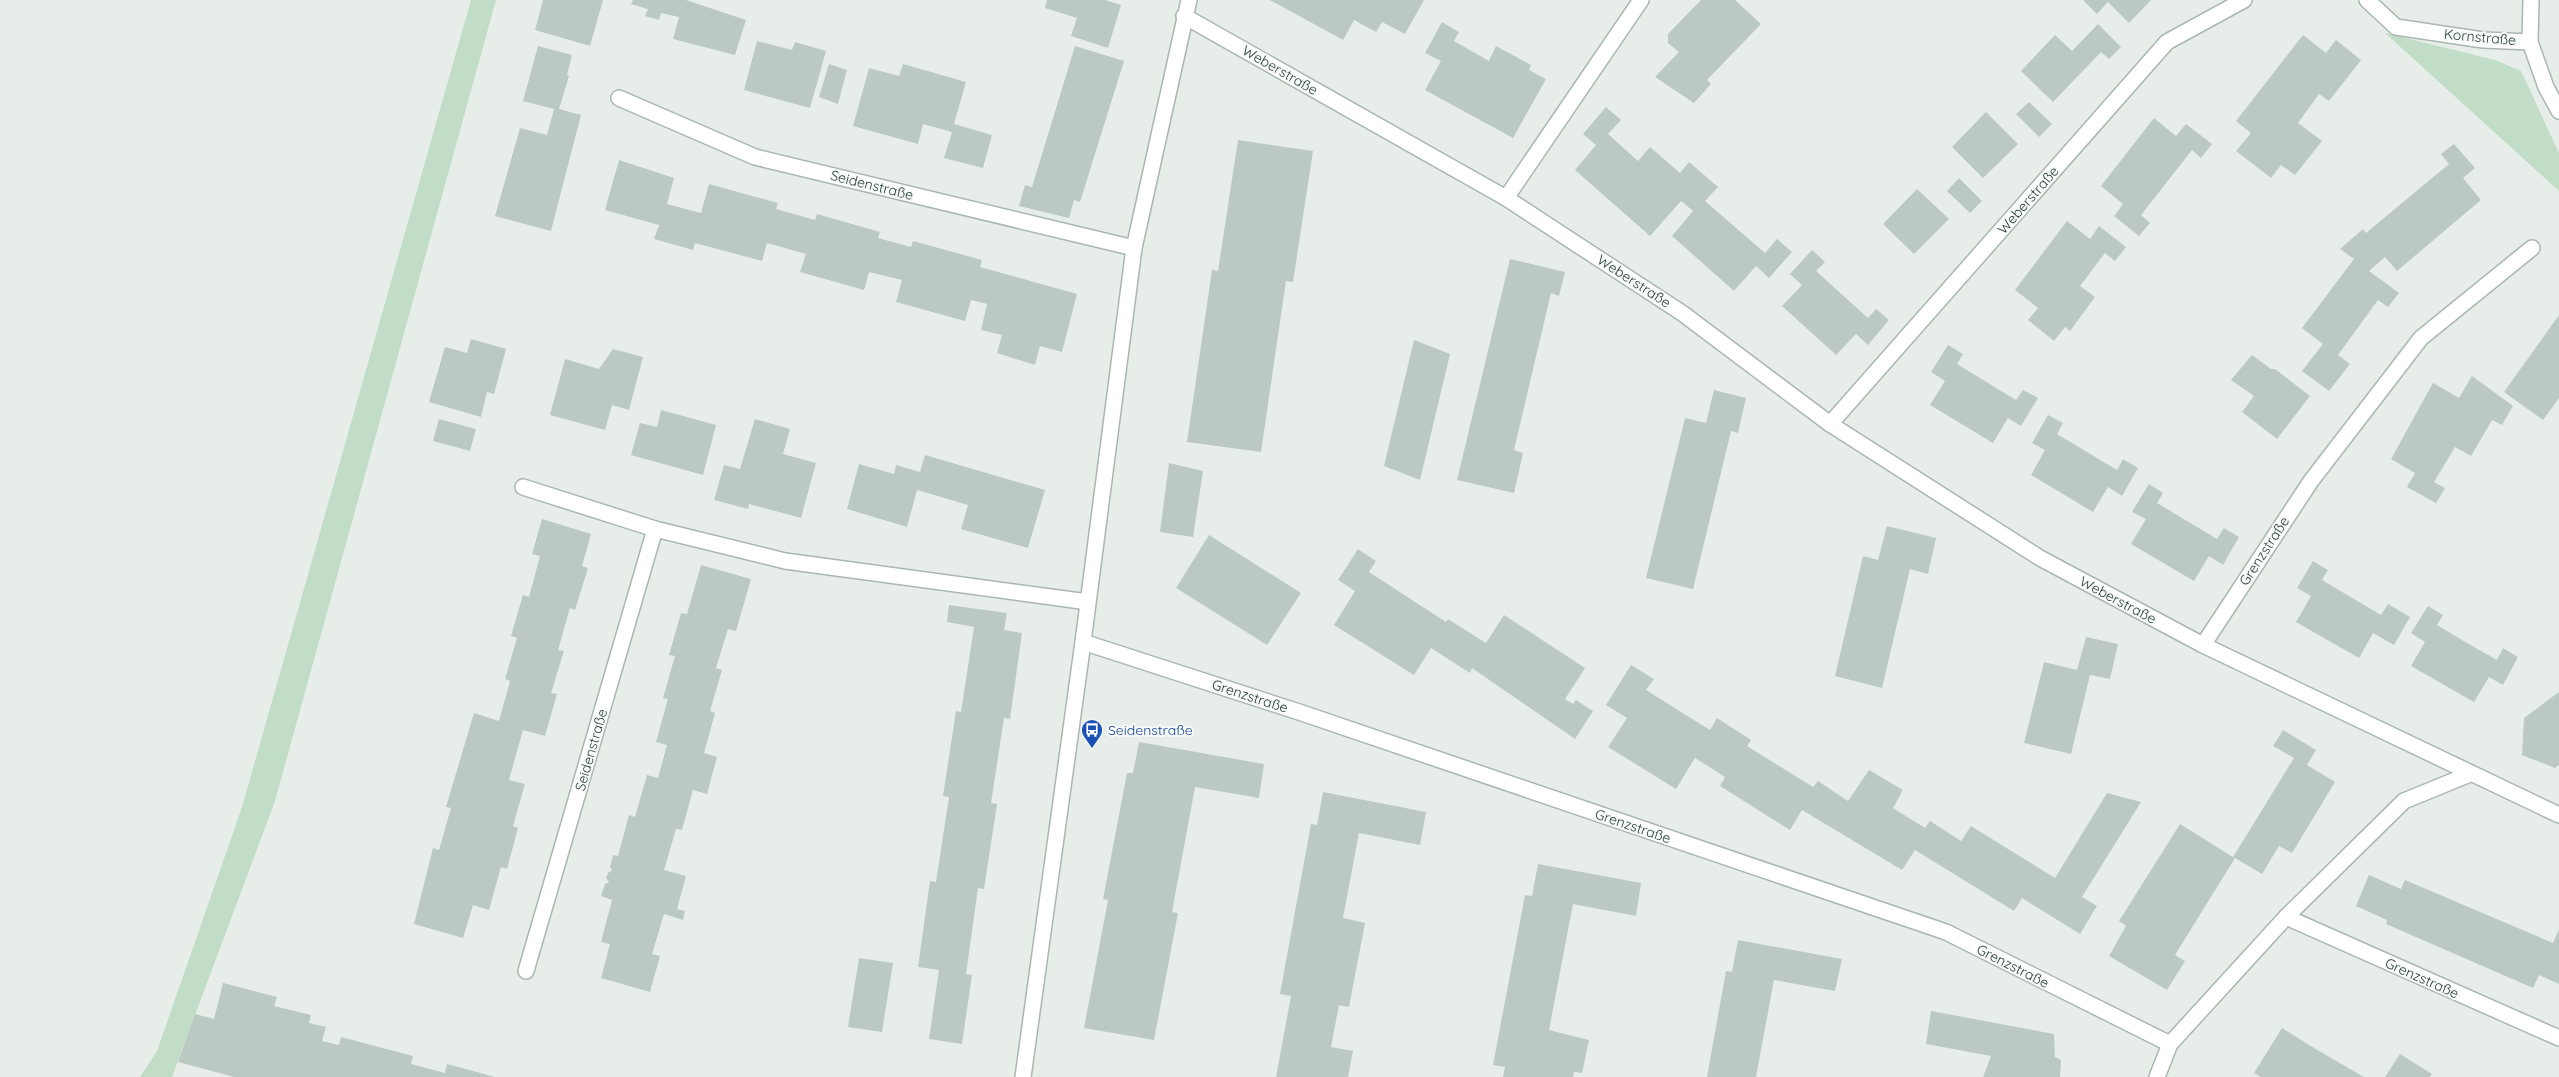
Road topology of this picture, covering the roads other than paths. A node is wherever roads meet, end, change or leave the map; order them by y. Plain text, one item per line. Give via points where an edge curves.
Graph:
1 (1189, 0) edge
2 (1641, 0) edge
3 (2244, 0) edge
4 (2367, 0) edge
5 (2531, 0) edge
6 (1184, 16) junction
7 (2530, 42) junction
8 (618, 98) dead end
9 (2559, 111) edge
10 (1506, 198) junction
11 (1134, 248) junction
12 (2532, 248) dead end
13 (1830, 424) junction
14 (523, 487) dead end
15 (656, 529) junction
16 (1088, 602) junction
17 (1083, 642) junction
18 (2203, 645) junction
19 (2470, 774) junction
20 (2544, 807) junction
21 (2559, 807) edge
22 (2559, 815) edge
23 (2286, 917) junction
24 (526, 971) dead end
25 (2559, 1038) edge
26 (2170, 1044) junction
27 (1023, 1077) edge
28 (2157, 1077) edge

1 - 6 street
2 - 10 street
3 - 13 street, Weberstraße via 2167,42
4 - 7 street, Kornstraße via 2396,27 2483,40
5 - 7 street
6 - 10 street, Weberstraße
6 - 11 street
7 - 9 street, Kornstraße via 2546,87
8 - 11 street, Seidenstraße via 755,157
10 - 13 street, Weberstraße via 1682,313
11 - 16 street
12 - 18 street, Grenzstraße via 2421,338 2311,481
13 - 18 street, Weberstraße via 2040,558
14 - 15 street
15 - 16 street via 785,561
15 - 24 street, Seidenstraße
16 - 17 street
17 - 26 street, Grenzstraße via 1946,932
17 - 27 street
18 - 19 street
19 - 20 street
19 - 23 street via 2404,801
20 - 21 street
20 - 22 street
23 - 25 street, Grenzstraße
23 - 26 street
26 - 28 street

